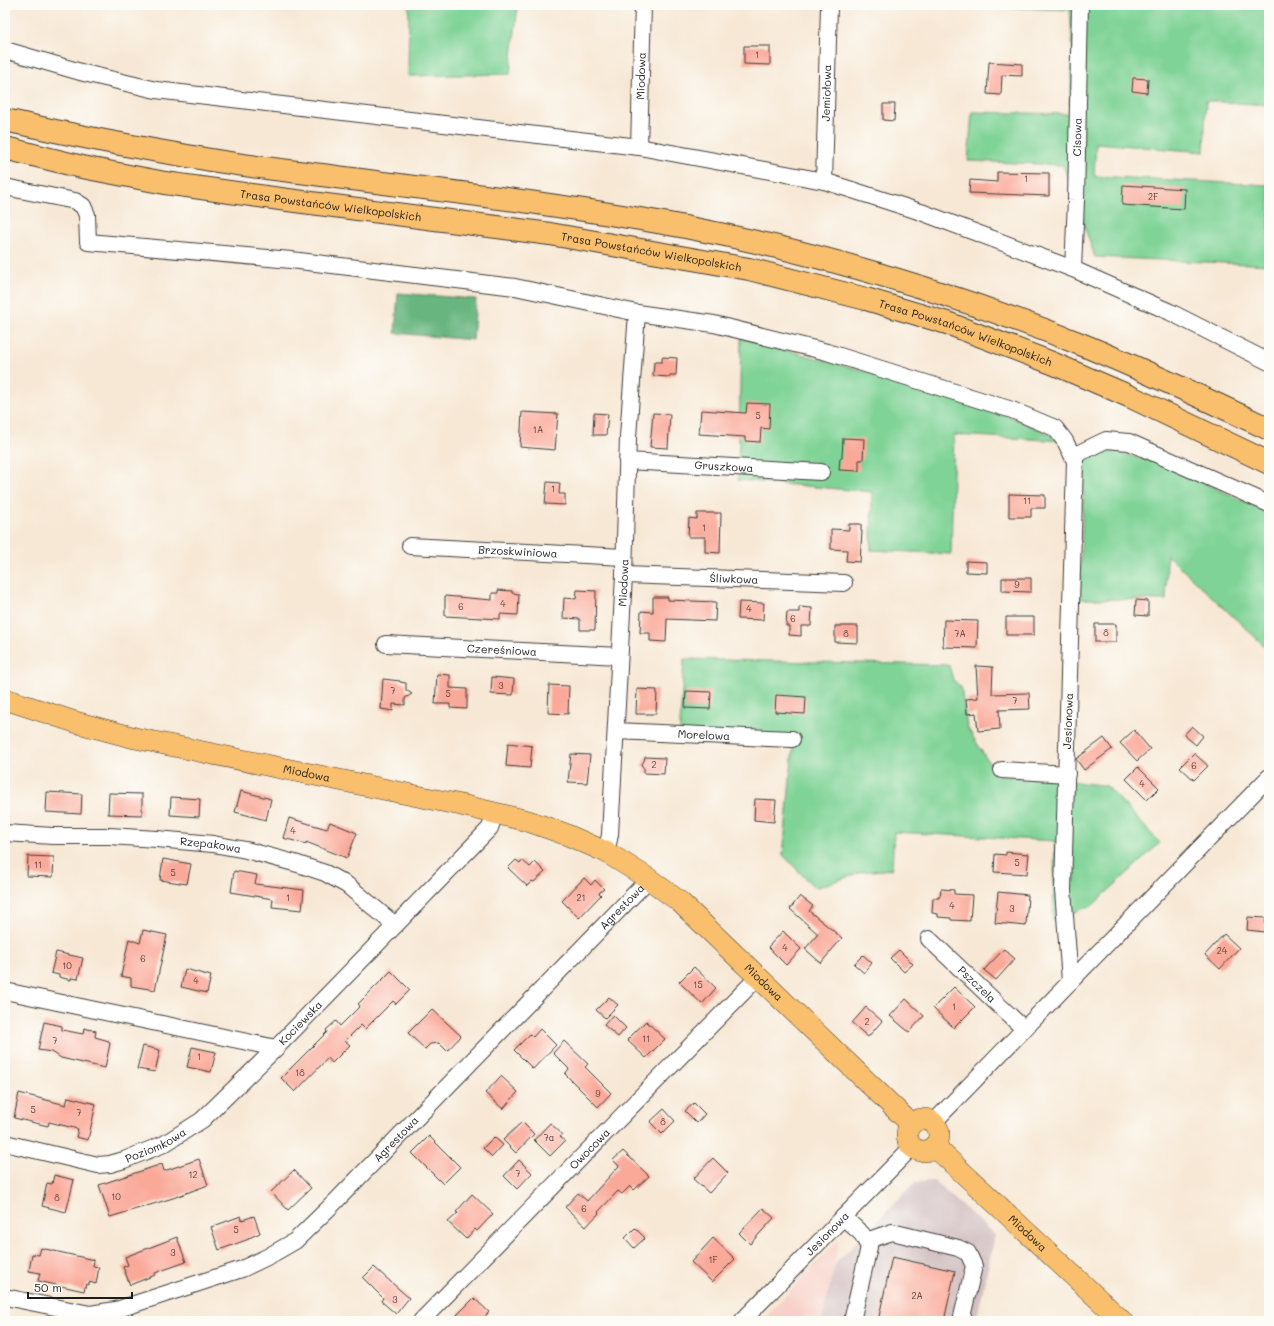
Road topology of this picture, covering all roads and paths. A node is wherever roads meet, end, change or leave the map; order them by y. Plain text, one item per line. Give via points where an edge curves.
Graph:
1 (643, 5) edge
2 (829, 5) edge
3 (1080, 5) edge
4 (5, 50) edge
5 (5, 120) edge
6 (639, 147) junction
7 (5, 148) edge
8 (824, 181) junction
9 (5, 187) edge
10 (1073, 269) junction
11 (637, 313) junction
12 (1269, 362) edge
13 (1269, 430) edge
14 (1074, 459) junction
15 (627, 461) junction
16 (1269, 463) edge
17 (821, 472) dead end
18 (1269, 504) edge
19 (410, 546) dead end
20 (624, 557) junction
21 (624, 575) junction
22 (844, 583) dead end
23 (386, 644) dead end
24 (619, 656) junction
25 (5, 699) edge
26 (616, 731) junction
27 (792, 739) dead end
28 (1002, 770) dead end
29 (1067, 774) junction
30 (1269, 777) edge
31 (495, 813) junction
32 (5, 833) edge
33 (606, 852) junction
34 (649, 879) junction
35 (395, 925) junction
36 (929, 939) dead end
37 (758, 977) junction
38 (1070, 981) junction
39 (5, 991) edge
40 (1024, 1029) junction
41 (276, 1048) junction
42 (933, 1123) junction
43 (911, 1124) junction
44 (5, 1143) edge
45 (934, 1146) junction
46 (912, 1147) junction
47 (842, 1218) junction
48 (866, 1241) junction
49 (5, 1297) edge
50 (89, 1318) edge
51 (421, 1321) edge
52 (742, 1321) edge
53 (852, 1321) edge
54 (962, 1321) edge
55 (1122, 1321) edge

1 - 6 street, Miodowa
2 - 8 street, Jemiołowa
3 - 10 street, Cisowa
4 - 6 street via 84,73 156,90
5 - 13 highway via 207,160 563,207 682,227 801,253 882,274 1083,345 1166,380
6 - 8 street
7 - 16 highway, Trasa Powstańców Wielkopolskich via 82,167 165,183 550,234 756,271 866,299 954,326 1132,397
8 - 10 street via 921,212
9 - 11 street via 75,201 83,206 88,215 88,242 291,260 515,287
10 - 12 street via 1170,312
11 - 14 street via 714,324 827,352 1012,410 1055,428 1066,441
11 - 15 street, Miodowa
14 - 18 street via 1106,440 1128,442
14 - 29 street, Jesionowa
15 - 17 street, Gruszkowa
15 - 20 street, Miodowa
19 - 20 street, Brzoskwiniowa
20 - 21 street, Miodowa
21 - 22 street, Śliwkowa
21 - 24 street, Miodowa
23 - 24 street, Czereśniowa
24 - 26 street, Miodowa
25 - 31 main road, Miodowa via 135,738
26 - 27 street, Morelowa
26 - 33 street, Miodowa via 610,834
28 - 29 street
29 - 38 street, Jesionowa via 1063,890
30 - 38 street
31 - 33 main road, Miodowa via 528,821
31 - 35 street, Kociewska via 490,828
32 - 35 street, Rzepakowa via 158,839 246,850 326,873 347,885
33 - 34 main road, Miodowa
34 - 37 main road, Miodowa via 680,902
34 - 50 street, Agrestowa via 295,1241 242,1269
35 - 41 street, Kociewska
36 - 40 street, Pszczela
37 - 43 main road, Miodowa
37 - 51 street, Owocowa
38 - 40 street
39 - 41 street, Kociewska
40 - 42 street
41 - 44 street, Poziomkowa via 202,1120 164,1144 124,1160 98,1165
42 - 43 main road via 922,1119
42 - 45 main road via 938,1135
43 - 46 main road via 907,1135
45 - 46 main road via 923,1151
45 - 55 main road, Miodowa
46 - 47 street, Jesionowa
47 - 48 street via 862,1234
47 - 52 street, Jesionowa
48 - 53 street via 869,1247
48 - 54 street via 892,1232 958,1248 968,1253 974,1266
49 - 50 street

